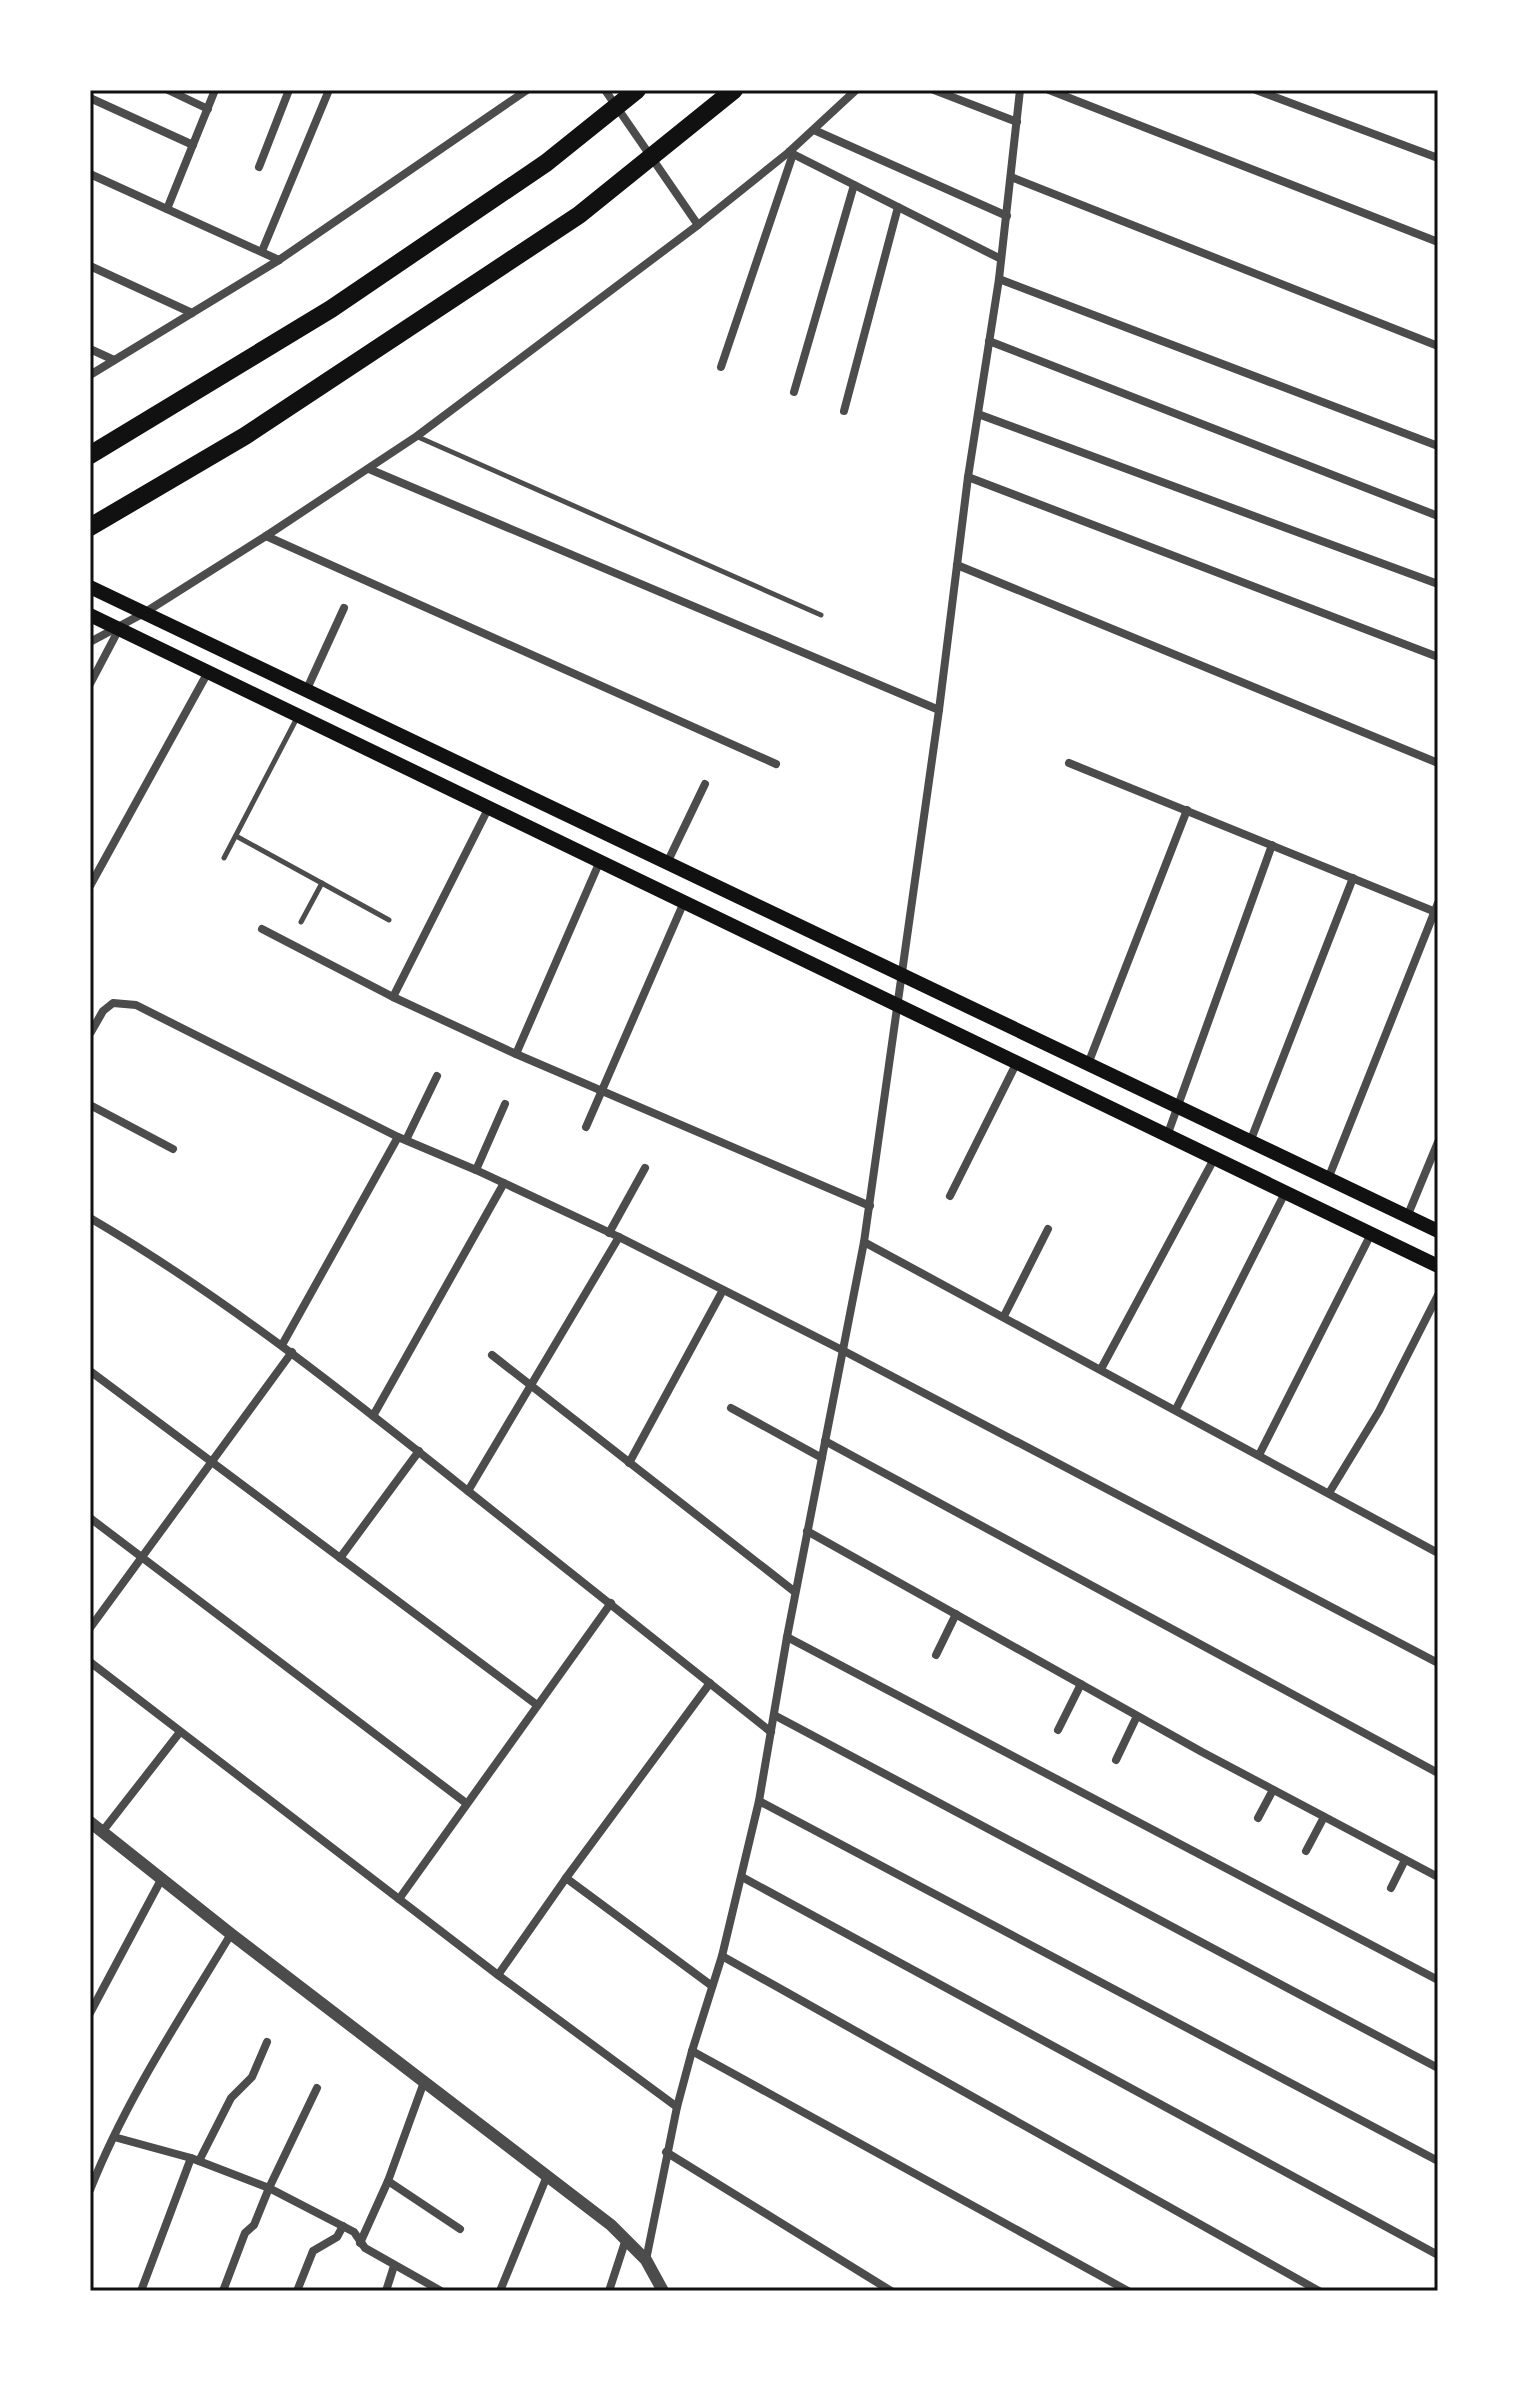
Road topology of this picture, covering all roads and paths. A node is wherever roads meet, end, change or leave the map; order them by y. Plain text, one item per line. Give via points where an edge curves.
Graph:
1 (168, 90) edge
2 (215, 90) edge
3 (289, 90) edge
4 (329, 90) edge
5 (527, 90) edge
6 (605, 90) edge
7 (637, 90) edge
8 (734, 90) edge
9 (856, 90) edge
10 (934, 90) edge
11 (1020, 90) edge
12 (1049, 90) edge
13 (1256, 90) edge
14 (90, 98) edge
15 (208, 109) junction
16 (1017, 122) junction
17 (814, 130) junction
18 (193, 145) junction
19 (791, 153) junction
20 (1438, 158) edge
21 (259, 167) dead end
22 (90, 174) edge
23 (1011, 177) junction
24 (854, 185) junction
25 (898, 207) junction
26 (167, 209) junction
27 (1007, 216) junction
28 (698, 225) junction
29 (1438, 242) edge
30 (262, 251) junction
31 (1001, 259) junction
32 (279, 260) junction
33 (90, 266) edge
34 (999, 279) junction
35 (192, 313) junction
36 (989, 341) junction
37 (1438, 346) edge
38 (90, 349) edge
39 (114, 360) junction
40 (721, 367) dead end
41 (90, 375) edge
42 (794, 392) dead end
43 (844, 411) dead end
44 (978, 414) junction
45 (417, 436) junction
46 (1438, 446) edge
47 (90, 455) edge
48 (369, 469) junction
49 (968, 477) junction
50 (1438, 516) edge
51 (90, 527) edge
52 (266, 536) junction
53 (957, 565) junction
54 (1438, 584) edge
55 (90, 587) edge
56 (344, 608) dead end
57 (144, 613) junction
58 (90, 615) edge
59 (821, 615) dead end
60 (117, 628) junction
61 (90, 642) edge
62 (1438, 657) edge
63 (208, 672) junction
64 (90, 684) edge
65 (306, 691) junction
66 (939, 710) junction
67 (298, 715) junction
68 (1069, 763) dead end
69 (1438, 763) edge
70 (776, 764) dead end
71 (705, 784) dead end
72 (489, 807) junction
73 (1187, 810) junction
74 (561, 813) junction
75 (236, 836) junction
76 (549, 836) junction
77 (1272, 845) junction
78 (224, 858) dead end
79 (600, 861) junction
80 (667, 863) junction
81 (1353, 878) junction
82 (322, 883) junction
83 (90, 886) edge
84 (684, 901) junction
85 (1437, 909) edge
86 (389, 920) dead end
87 (301, 922) dead end
88 (262, 929) dead end
89 (900, 974) junction
90 (393, 997) junction
91 (896, 1006) junction
92 (91, 1032) edge
93 (516, 1054) junction
94 (1016, 1064) junction
95 (1088, 1064) junction
96 (437, 1076) dead end
97 (601, 1092) junction
98 (505, 1104) dead end
99 (90, 1105) edge
100 (1178, 1107) junction
101 (586, 1127) dead end
102 (1167, 1136) junction
103 (402, 1138) junction
104 (1250, 1142) junction
105 (1438, 1142) edge
106 (173, 1149) dead end
107 (1214, 1159) junction
108 (645, 1168) dead end
109 (476, 1170) junction
110 (1328, 1179) junction
111 (504, 1183) junction
112 (1285, 1193) junction
113 (950, 1196) dead end
114 (870, 1206) junction
115 (1407, 1217) junction
116 (90, 1218) edge
117 (1048, 1229) dead end
118 (1438, 1231) edge
119 (609, 1233) junction
120 (1371, 1234) junction
121 (619, 1237) junction
122 (864, 1242) junction
123 (1438, 1266) edge
124 (723, 1290) junction
125 (1438, 1295) edge
126 (1004, 1316) junction
127 (282, 1345) junction
128 (844, 1351) junction
129 (292, 1352) junction
130 (492, 1355) dead end
131 (1101, 1369) junction
132 (90, 1371) edge
133 (531, 1385) junction
134 (731, 1408) dead end
135 (1176, 1409) junction
136 (373, 1416) junction
137 (825, 1441) junction
138 (419, 1451) junction
139 (1259, 1455) junction
140 (822, 1458) junction
141 (212, 1462) junction
142 (629, 1463) junction
143 (468, 1491) junction
144 (1329, 1493) junction
145 (90, 1518) edge
146 (807, 1531) junction
147 (1438, 1553) edge
148 (143, 1558) junction
149 (340, 1558) junction
150 (795, 1592) junction
151 (611, 1603) junction
152 (956, 1614) junction
153 (90, 1628) edge
154 (787, 1637) junction
155 (936, 1655) dead end
156 (90, 1662) edge
157 (1438, 1663) edge
158 (710, 1683) junction
159 (1081, 1684) junction
160 (537, 1705) junction
161 (774, 1715) junction
162 (1137, 1716) junction
163 (1058, 1730) dead end
164 (180, 1732) junction
165 (771, 1732) junction
166 (1116, 1760) dead end
167 (1438, 1773) edge
168 (1273, 1790) junction
169 (759, 1801) junction
170 (466, 1803) junction
171 (1324, 1817) junction
172 (1258, 1818) dead end
173 (90, 1822) edge
174 (102, 1832) junction
175 (1306, 1851) dead end
176 (1405, 1860) junction
177 (742, 1877) junction
178 (1438, 1877) edge
179 (162, 1878) junction
180 (566, 1878) junction
181 (1391, 1888) dead end
182 (399, 1899) junction
183 (231, 1934) junction
184 (722, 1956) junction
185 (498, 1975) junction
186 (1438, 1980) edge
187 (712, 1986) junction
188 (90, 2013) edge
189 (267, 2042) dead end
190 (692, 2051) junction
191 (1438, 2068) edge
192 (424, 2082) junction
193 (317, 2088) dead end
194 (677, 2107) junction
195 (114, 2137) junction
196 (666, 2152) junction
197 (90, 2158) edge
198 (195, 2160) junction
199 (101, 2161) junction
200 (1438, 2161) edge
201 (547, 2176) junction
202 (388, 2181) junction
203 (269, 2188) junction
204 (90, 2190) edge
205 (343, 2226) junction
206 (460, 2229) dead end
207 (626, 2238) junction
208 (360, 2243) junction
209 (1438, 2255) edge
210 (646, 2260) junction
211 (394, 2266) junction
212 (141, 2291) edge
213 (223, 2291) edge
214 (297, 2291) edge
215 (386, 2291) edge
216 (441, 2291) edge
217 (500, 2291) edge
218 (609, 2291) edge
219 (663, 2291) edge
220 (891, 2291) edge
221 (1128, 2291) edge
222 (1319, 2291) edge

1 - 15 street
2 - 15 street
3 - 21 street
4 - 30 street
5 - 32 street
6 - 28 street
7 - 47 highway via 546,163 331,309
8 - 51 highway via 579,215 245,436
9 - 17 street
10 - 16 street
11 - 16 street
12 - 29 street
13 - 20 street
14 - 18 street
15 - 18 street
16 - 23 street
17 - 19 street
17 - 27 street
18 - 26 street
19 - 24 street
19 - 28 street
19 - 40 street
22 - 26 street
23 - 27 street
23 - 37 street
24 - 25 street
24 - 42 street
25 - 31 street
25 - 43 street
26 - 30 street
27 - 31 street
28 - 45 street
30 - 32 street
31 - 34 street
32 - 35 street
33 - 35 street
34 - 36 street
34 - 46 street
35 - 39 street
36 - 44 street
36 - 50 street
38 - 39 street
39 - 41 street
44 - 49 street
44 - 54 street
45 - 48 street
45 - 59 lane
48 - 52 street
48 - 66 street
49 - 53 street
49 - 62 street
52 - 57 street
52 - 70 street
53 - 66 street
53 - 69 street
55 - 57 main road
56 - 65 street
57 - 60 street
57 - 65 main road
58 - 60 main road
60 - 61 street
60 - 63 main road
60 - 64 street
63 - 67 main road
63 - 83 street
65 - 74 main road
66 - 89 street
67 - 72 main road
67 - 75 lane
68 - 73 street
71 - 80 street
72 - 76 main road
72 - 90 street
73 - 77 street
73 - 95 street
74 - 76 main road
74 - 80 main road
75 - 78 lane
75 - 82 lane
76 - 79 main road
77 - 81 street
77 - 100 street
79 - 84 main road
79 - 93 street
80 - 89 main road
81 - 85 street
81 - 104 street
82 - 86 lane
82 - 87 lane
84 - 91 main road
84 - 97 street
85 - 110 street
88 - 90 street
89 - 91 street
89 - 95 main road
90 - 93 street
91 - 94 main road
91 - 114 street
92 - 103 street via 113,1003 136,1005
93 - 97 street
94 - 102 main road
94 - 113 street
95 - 100 main road
96 - 103 street
97 - 101 street
97 - 114 street
98 - 109 street
99 - 106 street
100 - 102 street
100 - 104 main road
102 - 107 main road
103 - 109 street
103 - 127 street
104 - 110 main road
105 - 115 street
107 - 112 main road
107 - 131 street
108 - 119 street
109 - 111 street
110 - 115 main road
111 - 119 street
111 - 136 street
112 - 120 main road
112 - 135 street
114 - 122 street
115 - 118 main road
116 - 127 street
117 - 126 street
119 - 121 street
120 - 123 main road
120 - 139 street
121 - 124 street
121 - 133 street
122 - 126 street
122 - 128 street
124 - 128 street
124 - 142 street
125 - 144 street via 1379,1411
126 - 131 street
127 - 129 street
128 - 137 street
128 - 157 street
129 - 136 street
129 - 141 street
130 - 133 street
131 - 135 street
132 - 141 street
133 - 142 street
133 - 143 street
134 - 140 street
135 - 139 street
136 - 138 street
137 - 140 street
137 - 167 street
138 - 143 street
138 - 149 street
139 - 144 street
140 - 146 street
141 - 148 street
141 - 149 street
142 - 150 street
143 - 151 street
144 - 147 street
145 - 148 street
146 - 150 street
146 - 152 street
148 - 153 street
148 - 170 street
149 - 160 street
150 - 154 street
151 - 158 street
151 - 160 street
152 - 155 street
152 - 159 street
154 - 161 street
154 - 186 street
156 - 164 street
158 - 165 street
158 - 180 street
159 - 162 street
159 - 163 street
160 - 170 street
161 - 165 street
161 - 191 street
162 - 166 street
162 - 168 street
164 - 174 street
164 - 182 street
165 - 169 street
168 - 171 street
168 - 172 street
169 - 177 street
169 - 200 street
170 - 182 street
171 - 175 street
171 - 176 street
173 - 174 street
174 - 179 street
176 - 178 street
176 - 181 street
177 - 184 street
177 - 209 street
179 - 183 street
179 - 188 street
180 - 185 street
180 - 187 street
182 - 185 street
183 - 192 street
183 - 195 street
184 - 187 street
184 - 222 street
185 - 194 street
187 - 190 street
189 - 198 street via 252,2077 231,2098
190 - 194 street
190 - 221 street
192 - 201 street
192 - 202 street
193 - 203 street
194 - 196 street
195 - 198 street
195 - 199 street
196 - 210 street
196 - 220 street
197 - 199 street
198 - 203 street
198 - 212 street
199 - 204 street
201 - 207 street
201 - 217 street
202 - 206 street
202 - 208 street
203 - 205 street
203 - 213 street
205 - 208 street
205 - 214 street via 337,2237 313,2251
207 - 210 street
207 - 218 street
208 - 211 street
210 - 219 street
211 - 215 street
211 - 216 street

